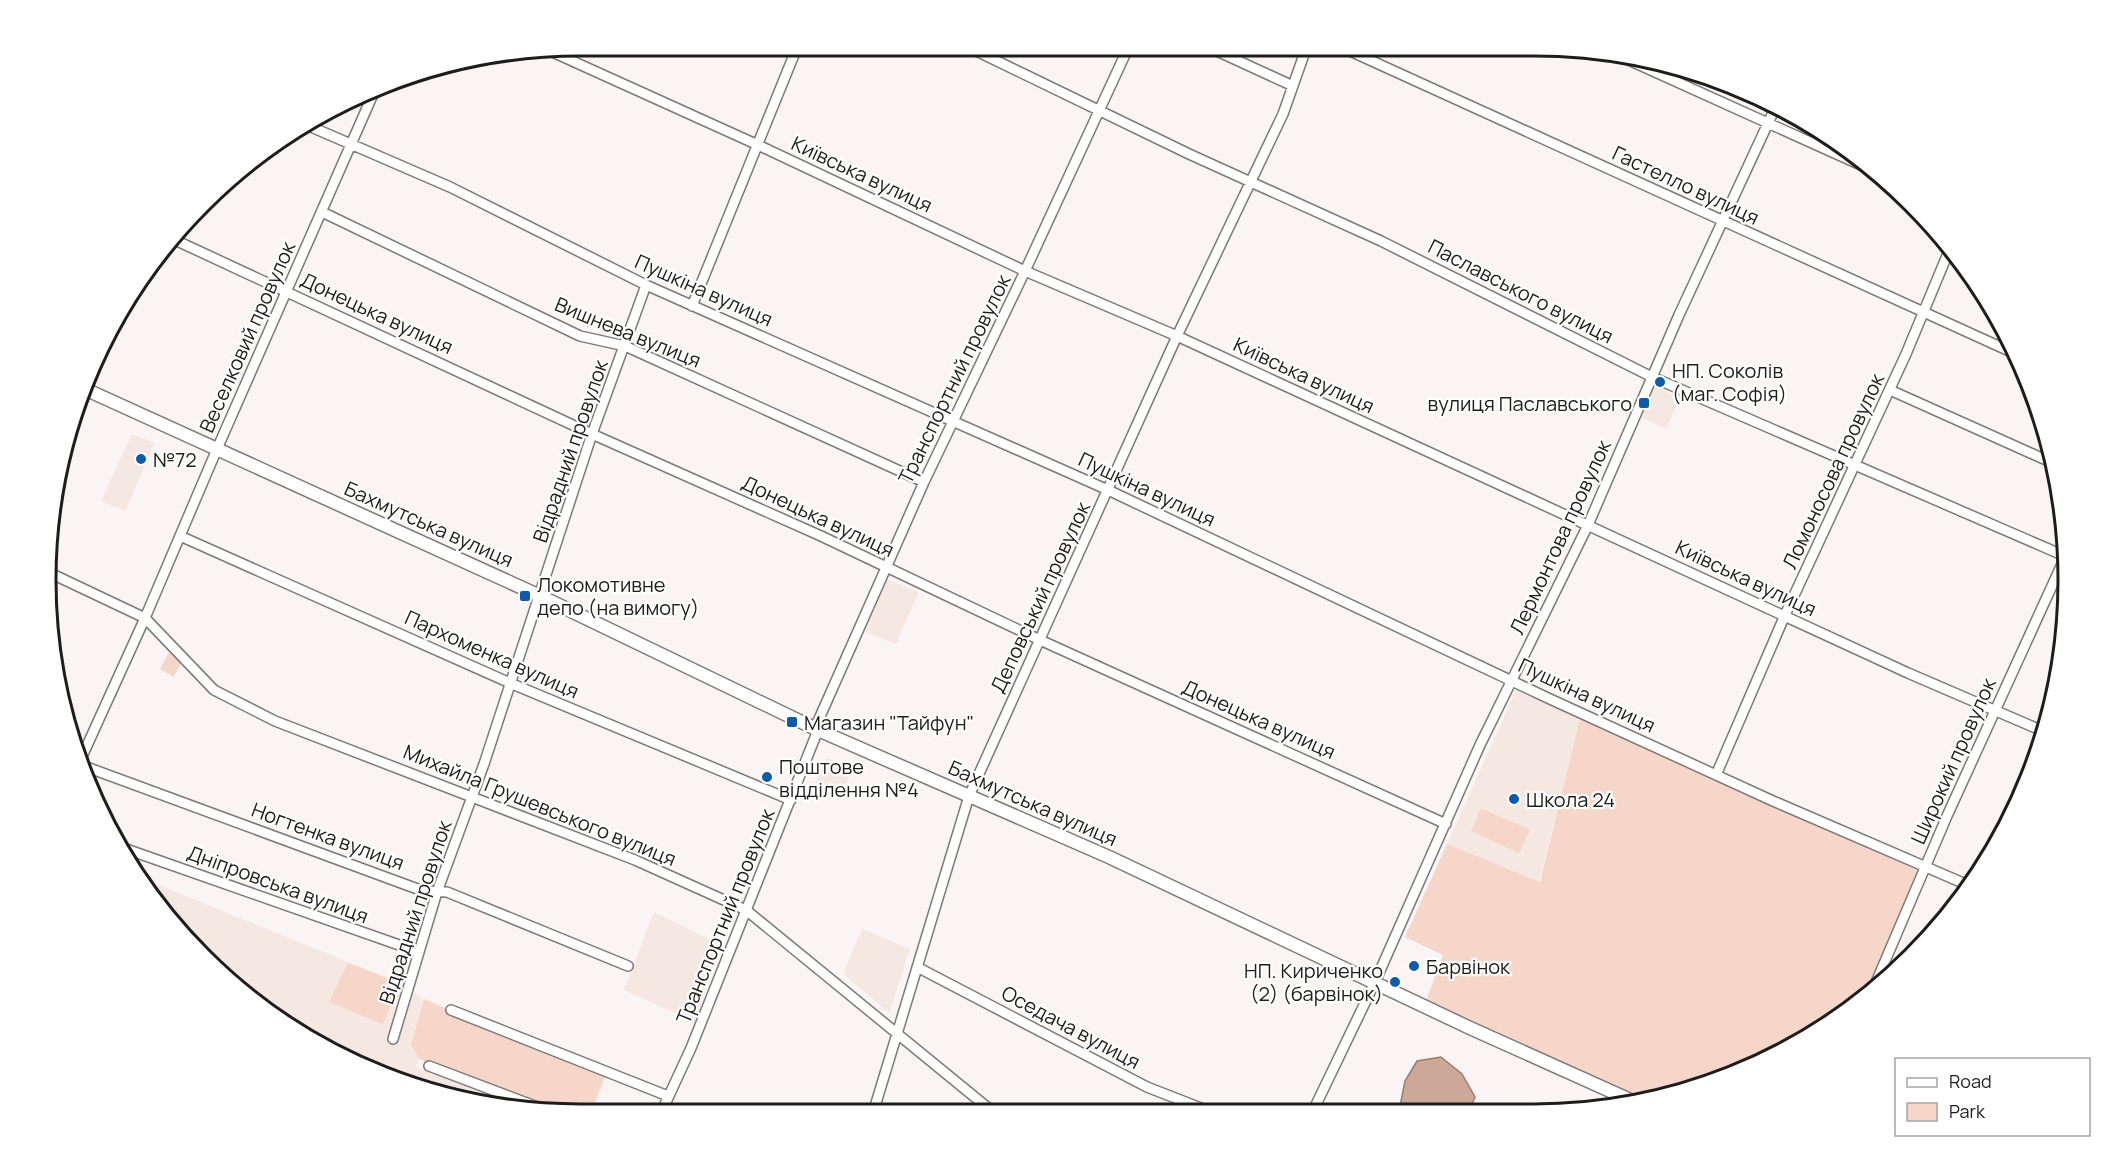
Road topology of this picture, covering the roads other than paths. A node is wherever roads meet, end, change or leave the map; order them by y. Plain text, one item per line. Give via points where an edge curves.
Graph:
1 (794, 56) edge
2 (987, 56) edge
3 (1124, 56) edge
4 (1228, 56) edge
5 (1304, 56) edge
6 (1361, 56) edge
7 (562, 57) edge
8 (1647, 68) edge
9 (1293, 86) junction
10 (371, 99) edge
11 (1100, 110) junction
12 (1772, 113) edge
13 (1768, 123) junction
14 (314, 128) edge
15 (351, 144) junction
16 (758, 145) junction
17 (1843, 157) edge
18 (1250, 181) junction
19 (322, 212) junction
20 (1722, 222) junction
21 (180, 242) edge
22 (1947, 257) edge
23 (1025, 272) junction
24 (646, 285) junction
25 (287, 291) junction
26 (692, 306) junction
27 (1924, 312) junction
28 (1177, 336) junction
29 (625, 346) junction
30 (2005, 350) edge
31 (1652, 377) junction
32 (1890, 390) junction
33 (90, 392) edge
34 (953, 420) junction
35 (592, 434) junction
36 (217, 449) junction
37 (2044, 459) edge
38 (1855, 465) junction
39 (924, 482) junction
40 (1108, 490) junction
41 (1588, 525) junction
42 (180, 536) junction
43 (2057, 551) edge
44 (886, 567) junction
45 (2058, 575) edge
46 (56, 576) edge
47 (540, 596) junction
48 (1785, 615) junction
49 (146, 618) junction
50 (1040, 640) junction
51 (1513, 680) junction
52 (510, 683) junction
53 (1996, 711) junction
54 (816, 729) junction
55 (2037, 729) edge
56 (85, 754) edge
57 (89, 766) edge
58 (1716, 775) junction
59 (472, 796) junction
60 (969, 796) junction
61 (791, 800) junction
62 (1446, 824) junction
63 (132, 851) edge
64 (1926, 866) junction
65 (1962, 882) edge
66 (436, 892) junction
67 (746, 910) junction
68 (419, 952) junction
69 (628, 966) dead end
70 (917, 967) junction
71 (1879, 975) edge
72 (1375, 982) junction
73 (451, 1010) dead end
74 (897, 1033) junction
75 (393, 1039) dead end
76 (429, 1066) dead end
77 (669, 1096) junction
78 (1622, 1096) edge
79 (521, 1101) edge
80 (665, 1104) edge
81 (876, 1104) edge
82 (983, 1104) edge
83 (1191, 1104) edge
84 (1315, 1104) edge

1 - 16 street
2 - 11 street, Паславського вулиця
3 - 11 street, Транспортний провулок
4 - 9 street
5 - 9 street, Деповський провулок
6 - 20 street, Гастелло вулиця
7 - 16 street, Київська вулиця
8 - 13 street
9 - 18 street, Деповський провулок
10 - 15 street, Веселковий провулок
11 - 18 street, Паславського вулиця
11 - 23 street, Транспортний провулок
12 - 13 street, Лермонтова провулок
13 - 17 street
13 - 20 street, Лермонтова провулок
14 - 15 street, Пушкіна вулиця
15 - 19 street, Веселковий провулок
15 - 24 street, Пушкіна вулиця via 450,187
16 - 23 street, Київська вулиця
16 - 26 street
18 - 28 street, Деповський провулок
18 - 31 street, Паславського вулиця via 1381,241
19 - 25 street, Веселковий провулок
19 - 29 street, Вишнева вулиця via 580,336
20 - 27 street, Гастелло вулиця
20 - 31 street, Лермонтова провулок
21 - 25 street, Донецька вулиця
22 - 27 street, Ломоносова провулок
23 - 28 street, Київська вулиця
23 - 34 street, Транспортний провулок
24 - 26 street, Пушкіна вулиця
24 - 29 street, Відрадний провулок
25 - 35 street, Донецька вулиця
25 - 36 street, Веселковий провулок
26 - 34 street, Пушкіна вулиця
27 - 30 street, Гастелло вулиця
27 - 32 street, Ломоносова провулок
28 - 40 street, Деповський провулок
28 - 41 street, Київська вулиця
29 - 35 street, Відрадний провулок
29 - 39 street, Вишнева вулиця
31 - 38 street, Паславського вулиця
31 - 41 street, Лермонтова провулок
32 - 37 street
32 - 38 street, Ломоносова провулок
33 - 36 street, Бахмутська вулиця
34 - 39 street, Транспортний провулок
34 - 40 street, Пушкіна вулиця
35 - 44 street, Донецька вулиця
35 - 47 street, Відрадний провулок
36 - 42 street, Веселковий провулок
36 - 47 street, Бахмутська вулиця
38 - 43 street, Паславського вулиця
38 - 48 street, Ломоносова провулок
39 - 44 street, Транспортний провулок
40 - 50 street, Деповський провулок
40 - 51 street, Пушкіна вулиця
41 - 48 street, Київська вулиця
41 - 51 street, Лермонтова провулок
42 - 49 street, Веселковий провулок
42 - 52 street, Пархоменка вулиця
44 - 50 street, Донецька вулиця
44 - 54 street, Транспортний провулок
45 - 53 street, Широкий провулок
46 - 49 street, Михайла Грушевського вулиця
47 - 52 street, Відрадний провулок
47 - 54 street, Бахмутська вулиця
48 - 53 street, Київська вулиця
48 - 58 street, Ломоносова провулок
49 - 56 street, Веселковий провулок
49 - 59 street, Михайла Грушевського вулиця via 214,690 275,721
50 - 60 street, Деповський провулок
50 - 62 street, Донецька вулиця
51 - 58 street, Пушкіна вулиця
51 - 62 street, Лермонтова провулок
52 - 59 street, Відрадний провулок
52 - 61 street, Пархоменка вулиця
53 - 55 street, Київська вулиця
53 - 64 street, Широкий провулок
54 - 60 street, Бахмутська вулиця
54 - 61 street, Транспортний провулок
57 - 66 street, Ногтенка вулиця via 423,891
58 - 64 street, Пушкіна вулиця
59 - 66 street, Відрадний провулок
59 - 67 street, Михайла Грушевського вулиця via 635,860
60 - 70 street, Деповський провулок
60 - 72 street, Бахмутська вулиця
61 - 67 street, Транспортний провулок
62 - 72 street, Лермонтова провулок
63 - 68 street, Дніпровська вулиця
64 - 65 street, Пушкіна вулиця
64 - 71 street, Широкий провулок
66 - 68 street, Відрадний провулок
66 - 69 street, Ногтенка вулиця via 447,892
67 - 74 street, Михайла Грушевського вулиця
67 - 77 street, Транспортний провулок
68 - 75 street, Відрадний провулок
70 - 74 street, Деповський провулок
70 - 83 street, Оседача вулиця via 1148,1087
72 - 78 street, Бахмутська вулиця
72 - 84 street, Лермонтова провулок
73 - 77 street
74 - 81 street, Деповський провулок
74 - 82 street, Михайла Грушевського вулиця
76 - 79 street
77 - 80 street, Транспортний провулок

